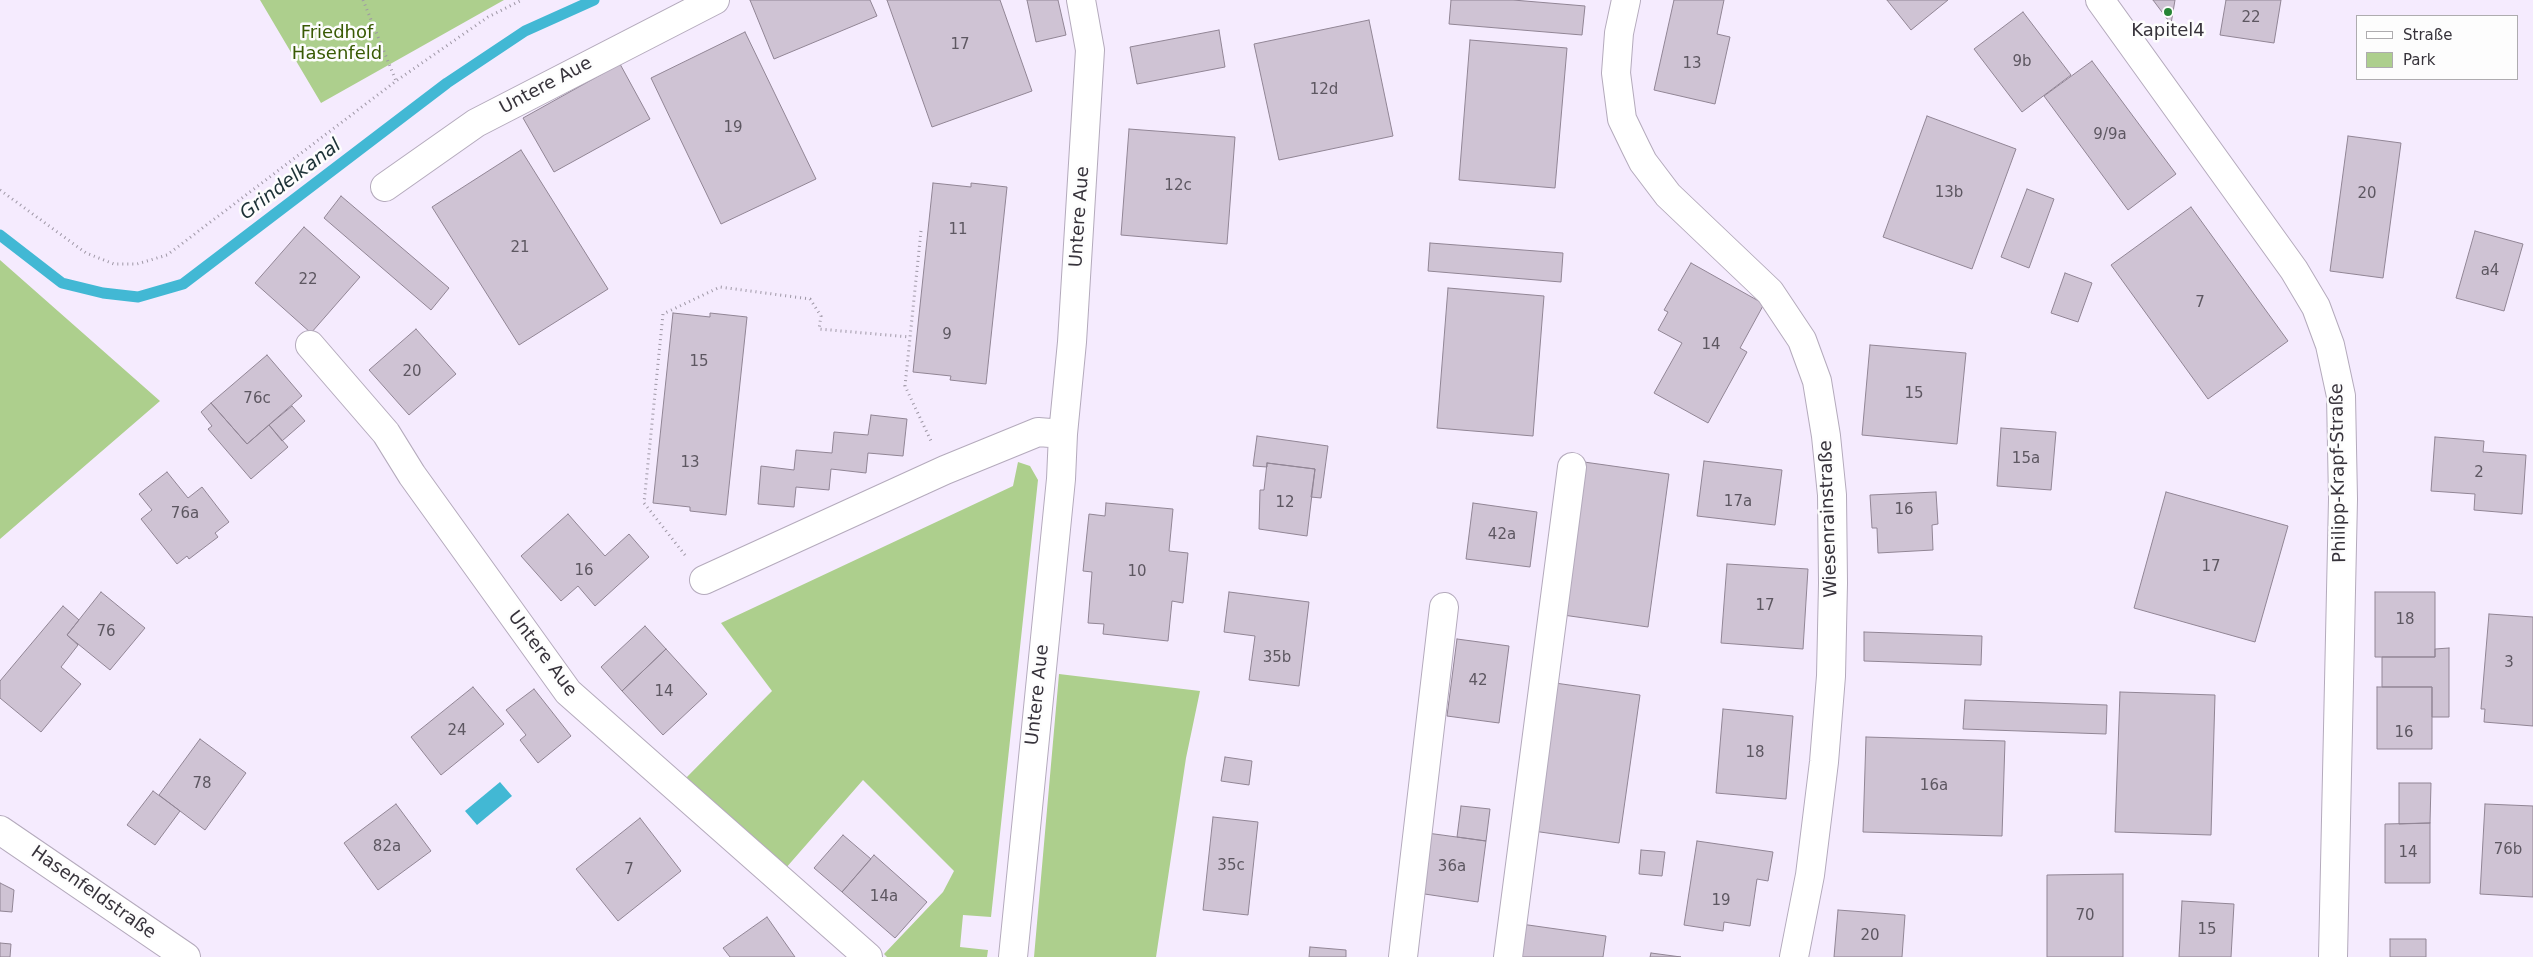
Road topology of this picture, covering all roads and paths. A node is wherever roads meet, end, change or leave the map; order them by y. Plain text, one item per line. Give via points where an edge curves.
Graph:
1 (363, 0) edge
2 (522, 0) edge
3 (715, 0) edge
4 (1081, 0) edge
5 (1626, 0) edge
6 (2100, 0) edge
7 (396, 81) junction
8 (385, 187) dead end
9 (0, 190) edge
10 (922, 231) dead end
11 (910, 337) junction
12 (310, 345) dead end
13 (1063, 434) junction
14 (933, 446) dead end
15 (1572, 467) dead end
16 (704, 580) joint
17 (1444, 607) dead end
18 (0, 830) edge
19 (186, 957) edge
20 (868, 957) edge
21 (1012, 957) edge
22 (1403, 957) edge
23 (1508, 957) edge
24 (1794, 957) edge
25 (2334, 957) edge

1 - 7 path
2 - 7 path via 488,17
3 - 8 street, Untere Aue via 476,123
4 - 13 street, Untere Aue via 1090,50 1072,342
5 - 24 street, Wiesenrainstraße via 1616,73 1622,119 1643,162 1668,195 1770,292 1802,340 1817,381 1832,495 1831,676 1810,875
6 - 25 street, Philipp-Krapf-Straße via 2294,270 2316,307 2330,345 2341,396 2343,499
7 - 9 path via 167,255 145,262 114,264 86,253
10 - 11 path
11 - 14 path via 905,386
11 - 16 path via 819,329 821,316 810,299 720,287 663,314 644,503
12 - 20 street, Untere Aue via 386,433 412,475 568,692
13 - 16 street via 1038,432
13 - 21 street, Untere Aue
15 - 23 street
17 - 22 street
18 - 19 street, Hasenfeldstraße

